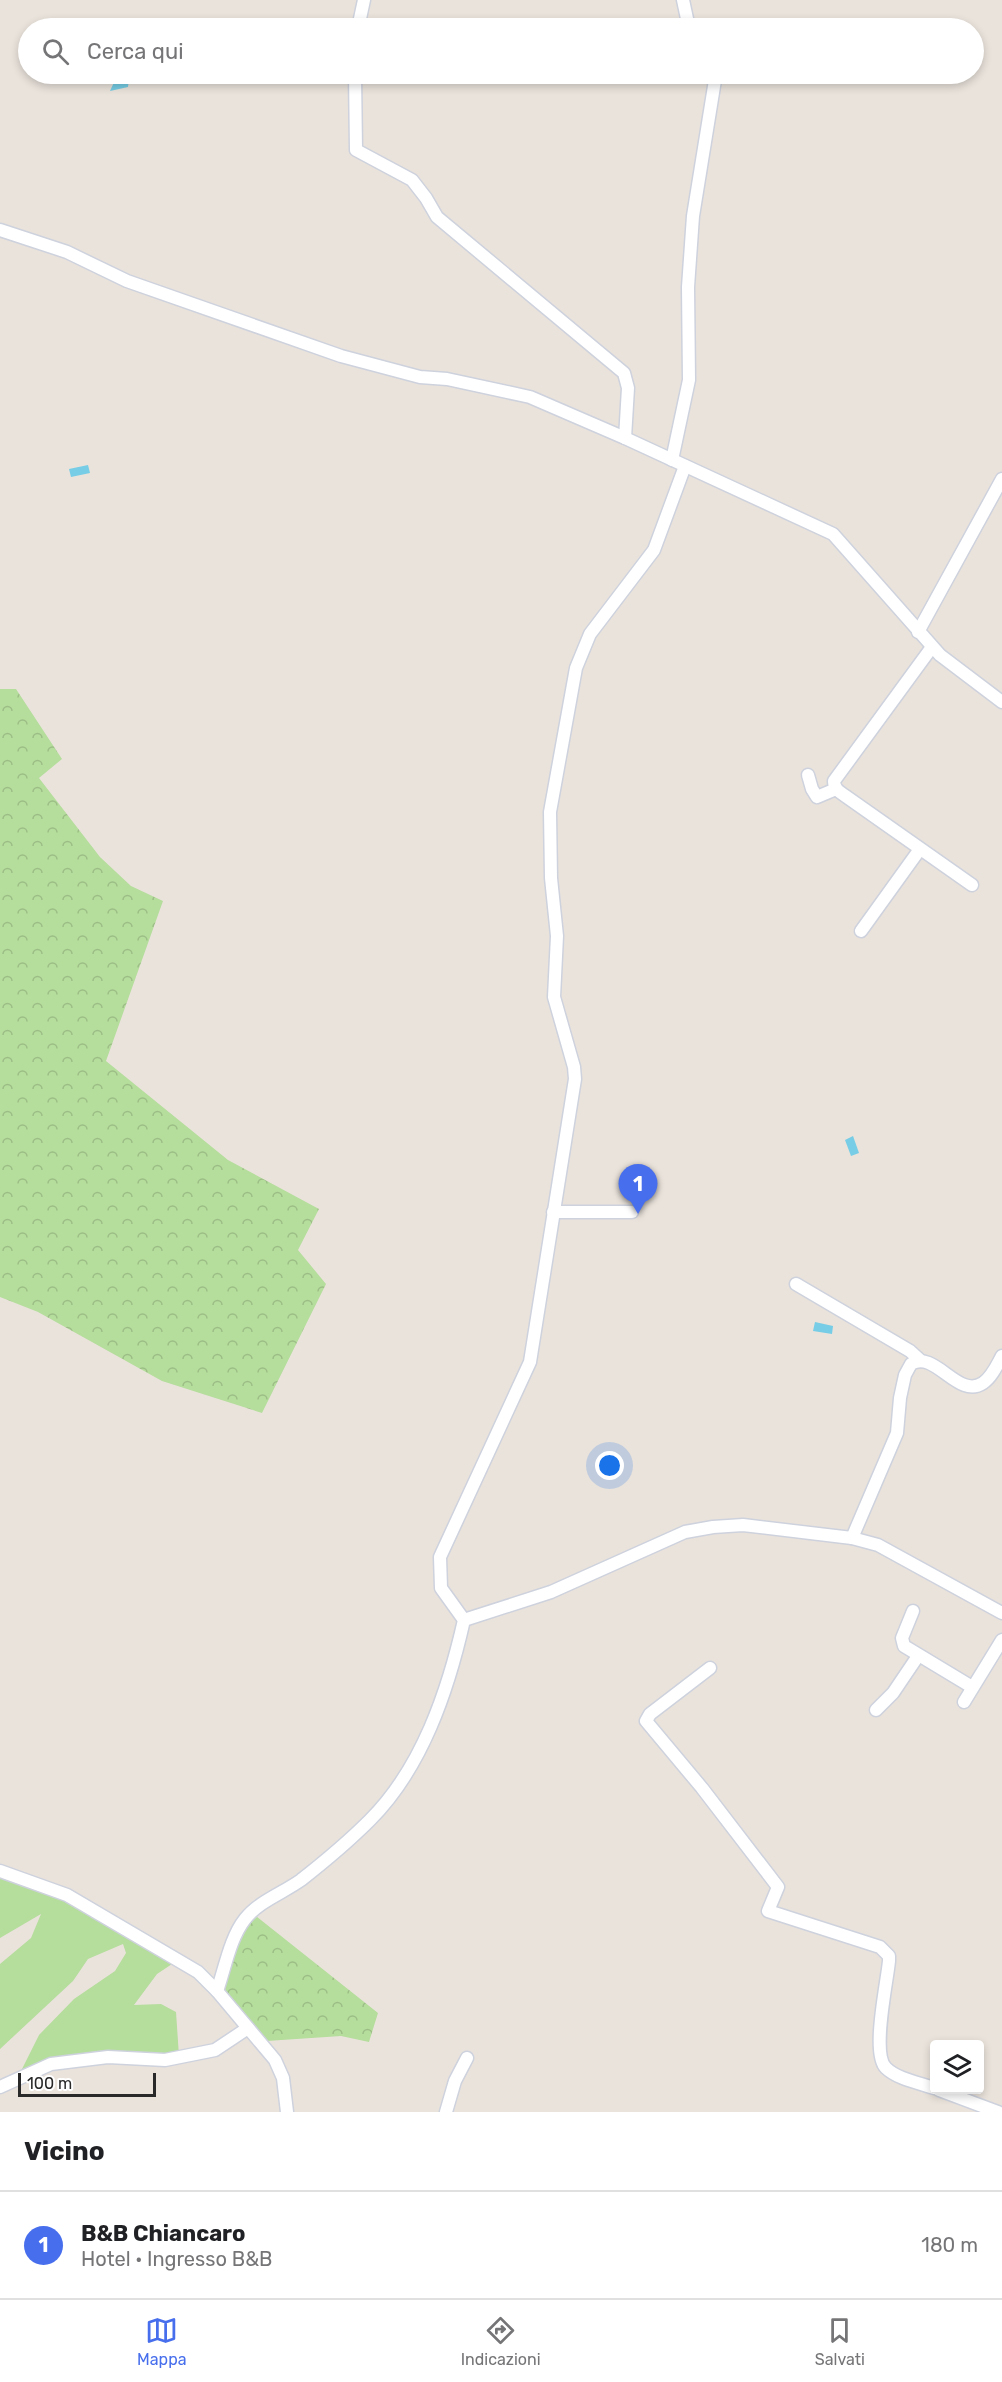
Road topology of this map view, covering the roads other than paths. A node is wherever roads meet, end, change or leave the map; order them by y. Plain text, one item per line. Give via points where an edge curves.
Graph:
1 (364, 0) edge
2 (683, 0) edge
3 (360, 18) edge
4 (687, 18) edge
5 (355, 84) edge
6 (714, 84) edge
7 (0, 231) edge
8 (0, 239) edge
9 (34, 243) junction
10 (625, 438) junction
11 (672, 460) junction
12 (685, 466) junction
13 (1002, 479) edge
14 (918, 632) junction
15 (932, 647) junction
16 (1002, 702) edge
17 (808, 775) dead end
18 (836, 789) junction
19 (920, 849) junction
20 (972, 885) dead end
21 (861, 931) dead end
22 (553, 1212) junction
23 (632, 1212) dead end
24 (796, 1284) dead end
25 (1002, 1356) edge
26 (921, 1361) junction
27 (852, 1539) junction
28 (913, 1611) dead end
29 (1002, 1613) edge
30 (464, 1620) junction
31 (1002, 1640) edge
32 (918, 1656) junction
33 (710, 1668) dead end
34 (972, 1687) junction
35 (964, 1702) dead end
36 (876, 1710) dead end
37 (0, 1871) edge
38 (217, 1991) junction
39 (248, 2028) junction
40 (467, 2058) dead end
41 (930, 2086) edge
42 (0, 2087) edge
43 (950, 2094) edge
44 (286, 2112) edge
45 (446, 2112) edge
46 (998, 2112) edge

1 - 3 street
2 - 4 street
5 - 10 street via 356,150 411,180 436,217 624,373 628,388
6 - 11 street via 693,216 688,380
7 - 9 street
8 - 9 street
9 - 10 street via 67,252 127,281 340,356 420,377 513,392
10 - 11 street
11 - 12 street
12 - 14 street via 833,534
12 - 22 street via 654,550 590,634 581,654 557,767 550,812 557,936 554,997 575,1079
13 - 14 street
14 - 15 street
15 - 16 street
15 - 18 street via 834,781
17 - 18 street via 818,797
18 - 19 street
19 - 20 street
19 - 21 street
22 - 23 street
22 - 30 street via 530,1362 440,1557 441,1588
24 - 26 street
25 - 26 street via 987,1380 973,1386
26 - 27 street via 908,1369 897,1433
27 - 29 street via 878,1545
27 - 30 street via 743,1525 685,1532 550,1592
28 - 32 street via 902,1638 904,1646
30 - 38 street via 454,1665 431,1727 410,1765 371,1819 299,1881 246,1918
31 - 34 street
32 - 34 street
32 - 36 street
33 - 41 street via 646,1721 778,1887 768,1911 886,1952 889,1961 879,2044 882,2061 888,2070
34 - 35 street
37 - 38 street via 67,1895 198,1972
38 - 39 street
39 - 42 street via 215,2050 165,2060 108,2057 51,2064
39 - 44 street via 275,2060 283,2078
40 - 45 street
43 - 46 street

